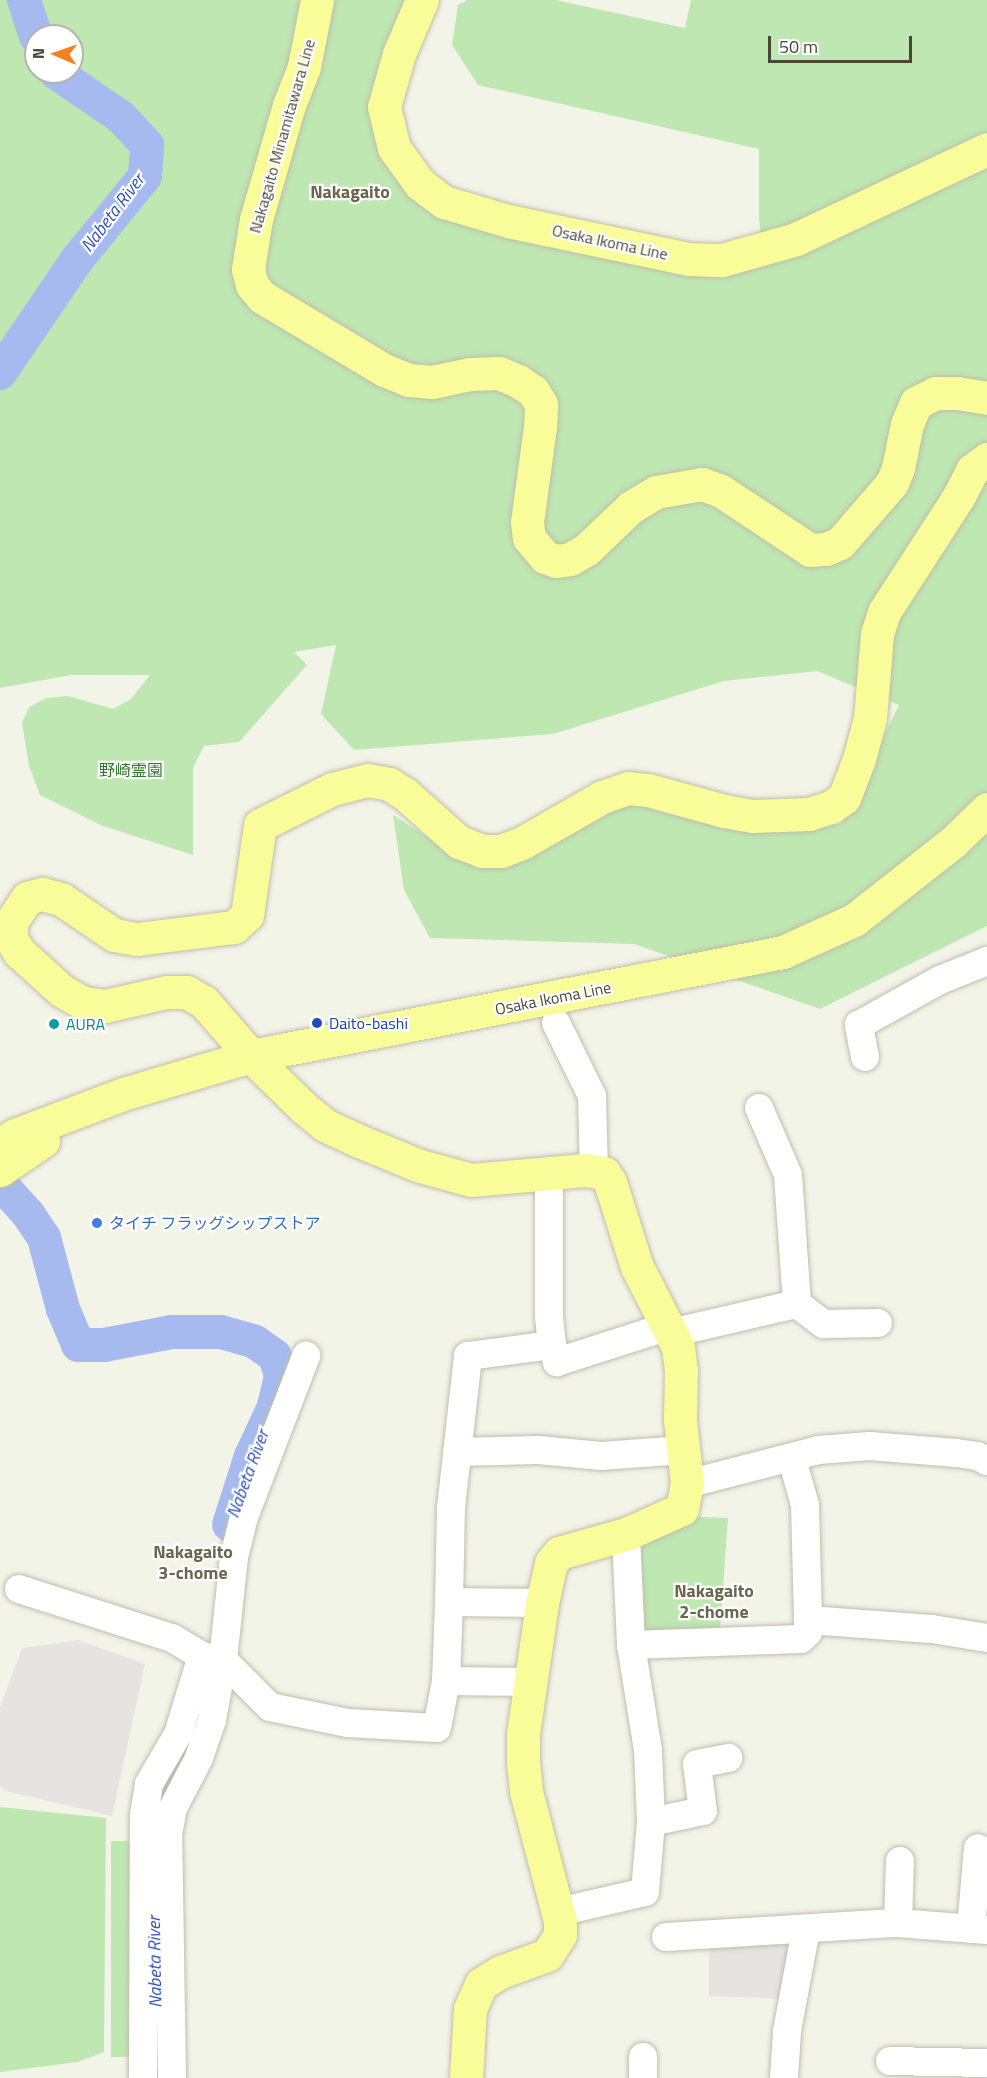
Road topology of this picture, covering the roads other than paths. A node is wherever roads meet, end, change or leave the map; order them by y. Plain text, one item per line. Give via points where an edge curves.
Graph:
1 (317, 0) edge
2 (422, 0) edge
3 (987, 149) edge
4 (987, 398) edge
5 (987, 459) edge
6 (987, 809) edge
7 (987, 961) edge
8 (556, 1023) dead end
9 (251, 1056) junction
10 (865, 1057) dead end
11 (759, 1108) dead end
12 (14, 1144) edge
13 (0, 1170) edge
14 (594, 1171) junction
15 (549, 1174) junction
16 (797, 1304) junction
17 (878, 1323) dead end
18 (670, 1330) junction
19 (552, 1345) junction
20 (306, 1356) dead end
21 (684, 1450) junction
22 (457, 1452) junction
23 (792, 1459) junction
24 (987, 1461) edge
25 (687, 1484) junction
26 (626, 1534) junction
27 (19, 1589) dead end
28 (449, 1602) junction
29 (542, 1603) junction
30 (808, 1620) junction
31 (987, 1638) edge
32 (631, 1645) junction
33 (212, 1658) junction
34 (446, 1681) junction
35 (531, 1682) junction
36 (728, 1758) dead end
37 (651, 1822) junction
38 (978, 1848) dead end
39 (900, 1861) dead end
40 (558, 1912) junction
41 (898, 1923) junction
42 (806, 1929) junction
43 (979, 1929) edge
44 (666, 1937) dead end
45 (890, 2061) dead end
46 (987, 2063) edge
47 (143, 2078) edge
48 (172, 2078) edge
49 (466, 2078) edge
50 (784, 2078) edge

1 - 4 main road, Nakagaito Minamitawara Line via 304,67 256,219 248,269 252,285 262,297 409,381 432,382 499,373 533,391 541,404 540,427 527,522 529,538 545,557 556,561 570,559 587,549 631,507 656,492 702,484 721,491 810,550 826,549 840,543 892,483 916,404 936,393
2 - 3 main road, Osaka Ikoma Line via 399,54 384,107 393,147 420,184 444,202 508,220 689,259 722,260 796,239
5 - 9 main road via 972,471 885,612 877,634 870,718 859,759 844,798 831,807 809,814 753,816 628,788 602,797 522,843 501,851 482,851 459,842 389,784 367,780 332,789 260,825 247,915 234,927 137,939 114,934 60,899 42,894 27,898 18,908 11,922 11,938 19,952 62,991 83,1004 105,1006 166,992 187,992 204,1002
6 - 9 main road, Osaka Ikoma Line via 938,855 854,920 783,952
7 - 10 street via 940,980 859,1025
8 - 14 street via 592,1096
9 - 12 main road, Osaka Ikoma Line via 166,1079 82,1111
9 - 15 main road via 325,1125 387,1153 471,1180
11 - 16 street via 788,1175
12 - 13 main road, Osaka Ikoma Line
14 - 15 main road
14 - 18 main road via 604,1173 610,1182 637,1267
15 - 19 street
16 - 17 street via 824,1324
16 - 18 street
18 - 19 street via 557,1362
18 - 21 main road via 678,1347 681,1371
19 - 22 street via 468,1356
20 - 33 street via 244,1517
21 - 22 street via 601,1455 538,1450
21 - 25 main road
22 - 28 street via 451,1508
23 - 24 street via 818,1450 870,1446 956,1453
23 - 25 street
23 - 30 street via 805,1505
25 - 26 main road via 682,1509
26 - 29 main road via 559,1554 551,1563
26 - 32 street
27 - 33 street via 172,1638
28 - 29 street
28 - 34 street
29 - 35 main road
30 - 31 street via 932,1629
30 - 32 street via 808,1632 801,1639
32 - 37 street via 648,1750
33 - 34 street via 270,1707 347,1723 437,1728
33 - 47 street via 178,1734 149,1784 144,1815
33 - 48 street via 212,1720 199,1758 172,1808 168,1834
34 - 35 street
35 - 40 main road via 523,1734 526,1791
36 - 37 street via 697,1764 703,1810
37 - 40 street via 645,1892
38 - 43 street
39 - 41 street
40 - 49 main road via 560,1935 547,1955 500,1972 481,1984 470,2009
41 - 42 street
41 - 43 street
42 - 44 street
42 - 50 street via 787,2031
45 - 46 street

